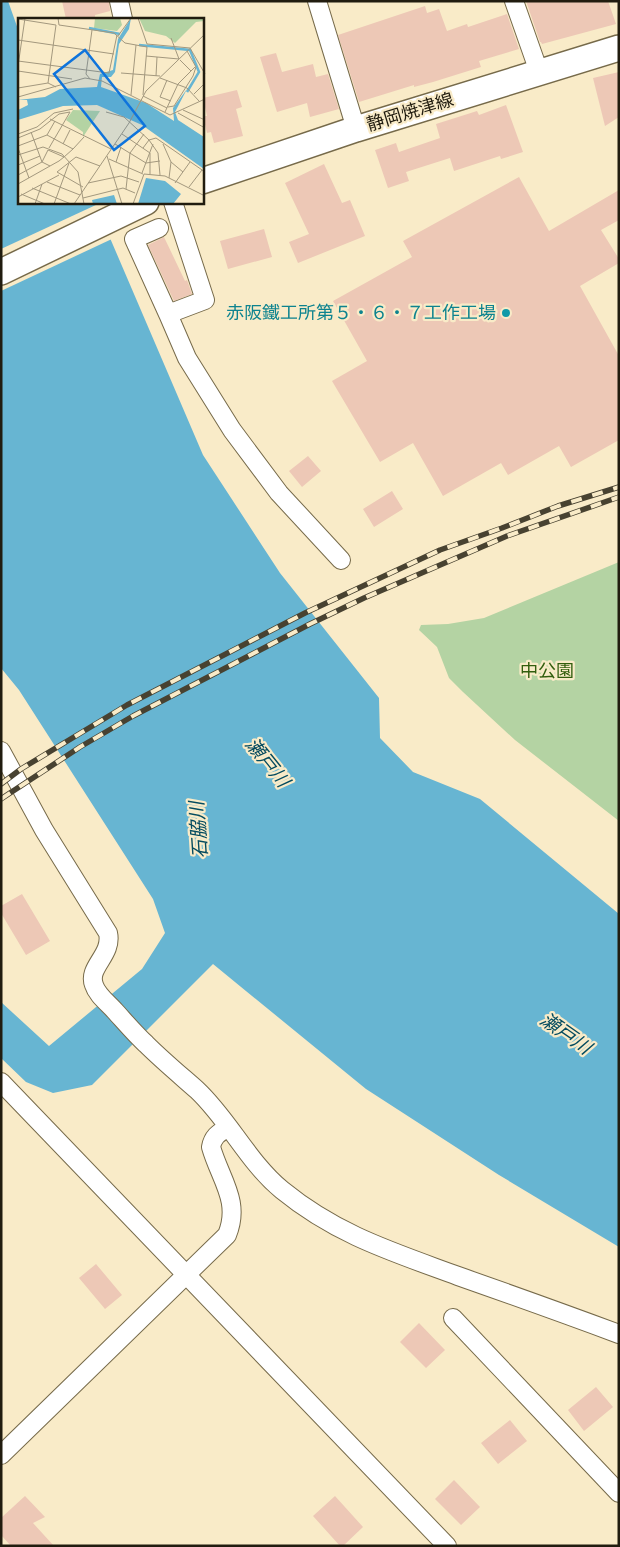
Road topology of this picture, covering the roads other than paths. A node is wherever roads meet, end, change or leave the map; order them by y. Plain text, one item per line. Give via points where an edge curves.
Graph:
1 (119, 1) edge
2 (316, 1) edge
3 (514, 1) edge
4 (123, 18) edge
5 (619, 48) edge
6 (539, 72) junction
7 (356, 128) junction
8 (204, 180) edge
9 (142, 204) edge
10 (174, 204) edge
11 (159, 228) dead end
12 (1, 272) edge
13 (168, 314) junction
14 (341, 560) dead end
15 (1, 751) edge
16 (1, 1082) edge
17 (228, 1127) junction
18 (187, 1276) junction
19 (454, 1318) dead end
20 (619, 1334) edge
21 (1, 1455) edge
22 (619, 1493) edge
23 (447, 1546) edge

1 - 4 street
2 - 7 street
3 - 6 street
5 - 6 main road, 静岡焼津線
6 - 7 main road, 静岡焼津線
7 - 8 main road, 静岡焼津線
9 - 12 main road
10 - 13 street via 205,300
11 - 13 street via 134,239
13 - 14 street via 187,358 232,430 279,492
15 - 17 street via 44,830 108,932 108,948 93,973 93,984 146,1045 206,1098
16 - 18 street
17 - 18 street via 212,1140 211,1147 230,1195 232,1222 227,1235
17 - 20 street via 257,1166 281,1189 312,1213 344,1231 387,1251
18 - 21 street
18 - 23 street
19 - 22 street

